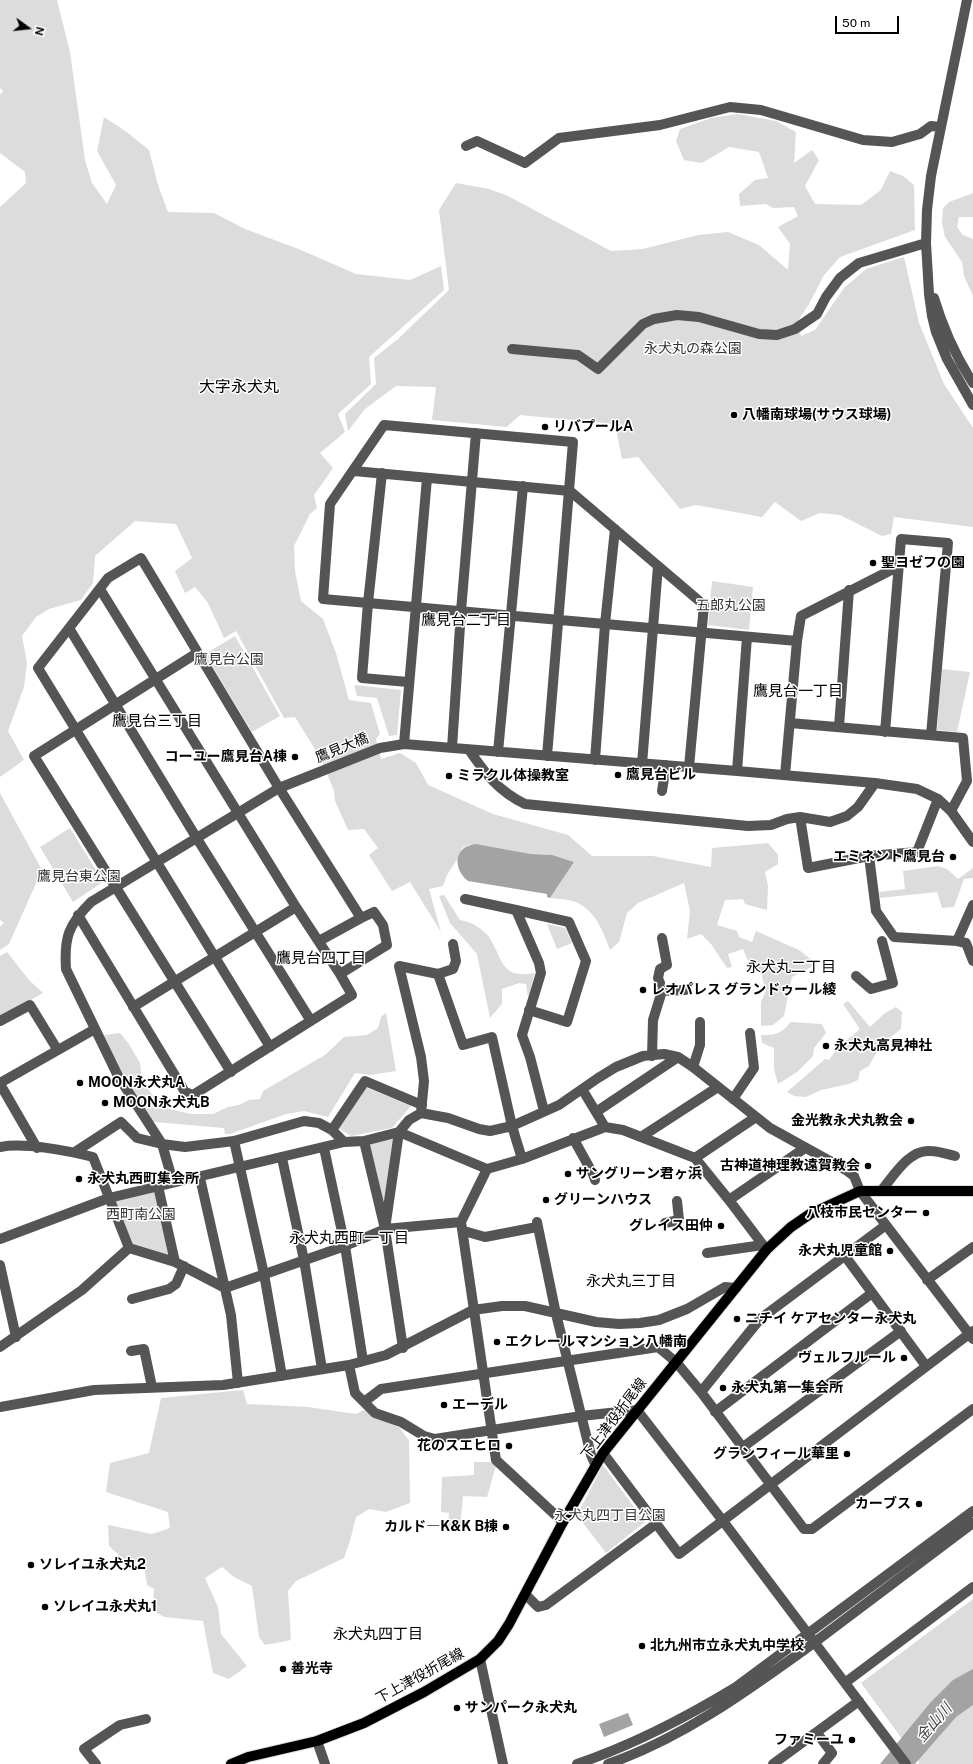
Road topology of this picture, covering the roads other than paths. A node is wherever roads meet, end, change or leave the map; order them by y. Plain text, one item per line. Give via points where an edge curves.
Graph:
1 (968, 0) edge
2 (940, 127) junction
3 (466, 146) dead end
4 (926, 243) junction
5 (927, 263) junction
6 (512, 349) dead end
7 (973, 383) edge
8 (973, 405) edge
9 (476, 433) junction
10 (354, 470) junction
11 (382, 473) junction
12 (427, 478) junction
13 (473, 482) junction
14 (523, 486) junction
15 (570, 491) junction
16 (615, 529) junction
17 (658, 566) junction
18 (899, 566) junction
19 (100, 589) junction
20 (849, 590) junction
21 (368, 603) junction
22 (415, 607) junction
23 (461, 611) junction
24 (510, 615) junction
25 (558, 620) junction
26 (605, 624) junction
27 (69, 628) junction
28 (652, 628) junction
29 (701, 632) junction
30 (747, 637) junction
31 (797, 641) junction
32 (197, 653) junction
33 (156, 679) junction
34 (408, 682) junction
35 (116, 704) junction
36 (790, 723) junction
37 (839, 727) junction
38 (75, 729) junction
39 (885, 732) junction
40 (931, 736) junction
41 (404, 744) junction
42 (452, 748) junction
43 (469, 750) junction
44 (498, 752) junction
45 (547, 756) junction
46 (595, 760) junction
47 (642, 764) junction
48 (666, 766) junction
49 (690, 767) junction
50 (737, 771) junction
51 (784, 775) junction
52 (875, 783) junction
53 (279, 788) junction
54 (662, 791) dead end
55 (938, 799) junction
56 (951, 811) junction
57 (238, 812) junction
58 (800, 818) junction
59 (196, 837) junction
60 (973, 842) edge
61 (869, 856) junction
62 (156, 862) junction
63 (115, 887) junction
64 (466, 899) dead end
65 (973, 905) edge
66 (296, 907) junction
67 (516, 910) junction
68 (78, 915) junction
69 (361, 918) junction
70 (256, 932) junction
71 (662, 938) dead end
72 (882, 941) dead end
73 (319, 942) junction
74 (957, 942) junction
75 (453, 944) dead end
76 (215, 956) junction
77 (973, 961) edge
78 (340, 974) junction
79 (438, 974) junction
80 (856, 976) dead end
81 (174, 981) junction
82 (660, 983) dead end
83 (685, 990) dead end
84 (133, 1007) junction
85 (529, 1010) junction
86 (0, 1021) edge
87 (311, 1021) junction
88 (700, 1022) dead end
89 (95, 1029) junction
90 (750, 1033) dead end
91 (270, 1047) junction
92 (57, 1049) junction
93 (652, 1056) junction
94 (678, 1057) junction
95 (693, 1067) junction
96 (231, 1072) junction
97 (0, 1084) edge
98 (718, 1087) junction
99 (582, 1089) junction
100 (733, 1099) junction
101 (421, 1109) junction
102 (544, 1111) junction
103 (596, 1112) junction
104 (756, 1117) junction
105 (512, 1126) junction
106 (605, 1127) junction
107 (332, 1130) junction
108 (399, 1132) junction
109 (641, 1137) junction
110 (573, 1138) junction
111 (234, 1141) junction
112 (364, 1141) junction
113 (344, 1142) junction
114 (162, 1144) junction
115 (0, 1148) edge
116 (37, 1148) junction
117 (324, 1148) junction
118 (805, 1148) junction
119 (75, 1152) junction
120 (955, 1156) dead end
121 (282, 1158) junction
122 (695, 1158) junction
123 (522, 1159) junction
124 (241, 1168) junction
125 (487, 1169) junction
126 (200, 1178) junction
127 (595, 1180) dead end
128 (173, 1182) junction
129 (158, 1186) junction
130 (860, 1191) junction
131 (881, 1191) junction
132 (973, 1191) edge
133 (109, 1198) junction
134 (729, 1200) junction
135 (677, 1201) dead end
136 (665, 1223) dead end
137 (886, 1225) junction
138 (462, 1226) junction
139 (385, 1229) junction
140 (0, 1239) edge
141 (345, 1246) junction
142 (765, 1247) junction
143 (973, 1247) edge
144 (129, 1248) junction
145 (707, 1253) dead end
146 (844, 1256) junction
147 (304, 1260) junction
148 (180, 1264) junction
149 (0, 1265) edge
150 (264, 1274) junction
151 (927, 1280) junction
152 (225, 1288) junction
153 (736, 1288) junction
154 (872, 1294) junction
155 (132, 1299) dead end
156 (473, 1310) junction
157 (556, 1314) junction
158 (901, 1331) junction
159 (972, 1335) edge
160 (16, 1337) junction
161 (0, 1347) edge
162 (402, 1348) junction
163 (131, 1351) dead end
164 (363, 1361) junction
165 (567, 1361) junction
166 (676, 1362) junction
167 (349, 1365) junction
168 (926, 1366) junction
169 (322, 1369) junction
170 (482, 1374) junction
171 (282, 1376) junction
172 (238, 1383) junction
173 (152, 1387) junction
174 (701, 1392) junction
175 (364, 1402) junction
176 (0, 1407) edge
177 (973, 1409) edge
178 (637, 1410) junction
179 (715, 1412) junction
180 (581, 1416) junction
181 (492, 1430) junction
182 (743, 1447) junction
183 (603, 1453) junction
184 (596, 1464) junction
185 (771, 1485) junction
186 (973, 1511) edge
187 (723, 1521) junction
188 (563, 1522) junction
189 (973, 1523) edge
190 (656, 1524) junction
191 (973, 1587) edge
192 (526, 1595) junction
193 (808, 1633) junction
194 (814, 1642) junction
195 (480, 1659) junction
196 (846, 1682) junction
197 (859, 1701) junction
198 (146, 1719) dead end
199 (817, 1733) junction
200 (317, 1741) junction
201 (96, 1764) edge
202 (231, 1764) edge
203 (325, 1764) edge
204 (503, 1764) edge
205 (576, 1764) edge
206 (608, 1764) edge
207 (773, 1764) edge
208 (823, 1764) edge
209 (906, 1764) edge

1 - 2 street
2 - 3 street via 931,126 920,134 892,142 863,140 761,110 730,107 660,125 559,138 524,163 477,141
2 - 4 street via 928,203
4 - 5 street
4 - 6 street via 859,264 840,278 817,314 795,329 777,335 759,334 699,317 677,315 654,319 643,324 598,369 578,355
5 - 7 street via 942,322 955,352
5 - 8 street via 936,332 947,359
9 - 10 street via 384,425
9 - 13 street
9 - 15 street via 573,442
10 - 11 street
10 - 21 street via 330,504 323,599
11 - 12 street
11 - 21 street
12 - 13 street
12 - 22 street
13 - 14 street
13 - 23 street
14 - 15 street
14 - 24 street
15 - 16 street
15 - 25 street
16 - 17 street
16 - 26 street
17 - 28 street
17 - 29 street via 704,605
18 - 20 street
18 - 39 street
18 - 40 street via 901,539 948,543
19 - 27 street
19 - 32 street via 108,578 141,558
19 - 33 street
20 - 31 street via 801,616
20 - 37 street
21 - 22 street
21 - 34 street via 362,678
22 - 23 street
22 - 34 street
23 - 24 street
23 - 42 street
24 - 25 street
24 - 44 street
25 - 26 street
25 - 45 street
26 - 28 street
26 - 46 street
27 - 35 street
27 - 38 street via 38,668
28 - 29 street
28 - 47 street
29 - 30 street
29 - 49 street
30 - 31 street
30 - 50 street
31 - 36 street
32 - 33 street
32 - 53 street
33 - 35 street
33 - 57 street
34 - 41 street
35 - 38 street
35 - 59 street
36 - 37 street
36 - 51 street
37 - 39 street
38 - 62 street
38 - 63 street via 34,756
39 - 40 street
40 - 56 street via 963,738 967,781
41 - 42 street, 鷹見大橋
41 - 53 street, 鷹見大橋 via 380,748
42 - 43 street, 鷹見大橋
43 - 44 street, 鷹見大橋
43 - 58 street via 494,783 525,804 748,826 771,825 787,819
44 - 45 street, 鷹見大橋
45 - 46 street, 鷹見大橋
46 - 47 street, 鷹見大橋
47 - 48 street, 鷹見大橋
48 - 49 street, 鷹見大橋
48 - 54 street
49 - 50 street, 鷹見大橋
50 - 51 street, 鷹見大橋
51 - 52 street, 鷹見大橋
52 - 55 street, 鷹見大橋 via 917,789
52 - 58 street via 858,808 847,816 830,822
53 - 57 street, 鷹見大橋
53 - 69 street
55 - 56 street, 鷹見大橋
55 - 61 street via 917,852
56 - 60 street, 鷹見大橋
57 - 59 street, 鷹見大橋
57 - 66 street
58 - 61 street via 808,868
59 - 62 street, 鷹見大橋
59 - 70 street
61 - 74 street via 876,911 894,937
62 - 63 street, 鷹見大橋
62 - 76 street
63 - 68 street, 鷹見大橋 via 91,902
63 - 81 street
64 - 67 street
65 - 74 street
66 - 70 street
66 - 73 street
67 - 85 street via 540,973
67 - 85 street via 569,922 586,962 567,1022
68 - 84 street
68 - 89 street, 鷹見大橋 via 68,934 65,951 66,969
69 - 73 street
69 - 78 street via 374,912 383,925 387,945
70 - 76 street
70 - 87 street
71 - 82 street via 667,965 660,969
72 - 80 street via 894,983 871,989
73 - 78 street
74 - 77 street via 966,943
75 - 79 street via 456,961 453,969
76 - 81 street
76 - 91 street
78 - 87 street via 352,995
79 - 101 street via 399,966 421,1057 424,1081
79 - 105 street via 463,1045 492,1037
81 - 84 street
81 - 96 street
83 - 93 street via 662,991 653,1020
84 - 96 street via 185,1092 193,1094
85 - 102 street via 522,1035
86 - 92 street via 30,1005
87 - 91 street
88 - 95 street via 700,1045
89 - 92 street
89 - 114 street, 鷹見大橋 via 118,1076
90 - 100 street via 754,1068
91 - 96 street
92 - 97 street
93 - 94 street via 664,1054
93 - 99 street via 643,1056 616,1067
94 - 95 street
94 - 103 street
95 - 98 street
97 - 116 street
98 - 100 street
98 - 109 street
99 - 102 street via 559,1105
99 - 103 street
100 - 104 street
101 - 105 street via 478,1129 490,1131
101 - 107 street via 365,1081
101 - 108 street
102 - 105 street
103 - 106 street
104 - 118 street
104 - 122 street
105 - 123 street
106 - 109 street
106 - 110 street
107 - 111 street via 319,1123 304,1121
107 - 113 street
108 - 112 street
108 - 125 street
108 - 139 street
109 - 122 street
110 - 123 street
110 - 127 street
111 - 114 street via 185,1147
111 - 124 street
112 - 113 street
112 - 139 street
113 - 117 street
114 - 119 street via 137,1138 120,1122
114 - 128 street, 鷹見大橋
115 - 116 street via 11,1145
116 - 119 street
117 - 121 street
117 - 141 street
118 - 130 street via 854,1176
118 - 134 street
119 - 133 street via 93,1156
120 - 131 street via 929,1150 914,1155
121 - 124 street
121 - 147 street
122 - 134 street
123 - 125 street
124 - 126 street
124 - 150 street
125 - 138 street
126 - 128 street
126 - 152 street
128 - 129 street
129 - 133 street
129 - 148 street
130 - 131 main road, 下上津役折尾線
130 - 137 street
130 - 142 main road, 下上津役折尾線 via 810,1214
131 - 132 main road, 下上津役折尾線
133 - 140 street
133 - 144 street
134 - 142 street
135 - 136 street via 679,1220
137 - 146 street
137 - 151 street
138 - 139 street
138 - 156 street
138 - 157 street via 485,1237 537,1224
139 - 141 street
139 - 162 street
141 - 147 street
141 - 164 street
142 - 145 street
142 - 153 main road, 下上津役折尾線
143 - 151 street
144 - 148 street
144 - 160 street via 82,1290
146 - 154 street
146 - 174 street via 760,1319
147 - 150 street
147 - 169 street
148 - 152 street
148 - 155 street via 176,1284 169,1289
149 - 160 street
150 - 152 street
150 - 171 street
151 - 159 street
152 - 172 street via 231,1315
153 - 157 street via 725,1287 686,1309 659,1320 640,1323 596,1322
153 - 166 main road, 下上津役折尾線
154 - 158 street
154 - 179 street
156 - 157 street via 525,1306
156 - 162 street
156 - 170 street
157 - 165 street
158 - 168 street
158 - 182 street
159 - 168 street
160 - 161 street
162 - 164 street
163 - 173 street via 144,1349
164 - 167 street
165 - 166 street via 658,1347
165 - 170 street
165 - 180 street
166 - 174 street
166 - 178 main road, 下上津役折尾線
167 - 169 street
167 - 175 street via 355,1393
168 - 185 street
169 - 171 street
170 - 175 street via 381,1388
170 - 181 street
171 - 172 street
172 - 173 street
173 - 176 street via 94,1390
174 - 179 street
175 - 181 street via 375,1413 401,1422 424,1436 435,1439
177 - 185 street via 812,1529 804,1529
178 - 180 street
178 - 183 main road, 下上津役折尾線
178 - 187 street
179 - 182 street
180 - 181 street
180 - 184 street via 591,1455
181 - 188 street via 496,1460
182 - 185 street
183 - 184 main road, 下上津役折尾線
183 - 190 street
184 - 188 main road, 下上津役折尾線
185 - 187 street
186 - 193 street
187 - 190 street via 679,1554
187 - 193 street
188 - 192 main road, 下上津役折尾線
189 - 194 street
190 - 192 street via 546,1605 538,1607
191 - 196 street
192 - 195 main road, 下上津役折尾線 via 498,1641
193 - 194 street
193 - 205 street via 736,1687 698,1710 657,1732
194 - 196 street
194 - 206 street via 704,1719 661,1742
195 - 200 main road, 下上津役折尾線 via 364,1724
195 - 204 street
196 - 197 street
197 - 199 street
197 - 209 street
198 - 201 street via 120,1725 84,1749
199 - 207 street
199 - 208 street via 832,1753
200 - 202 main road, 下上津役折尾線 via 248,1757
200 - 203 street

